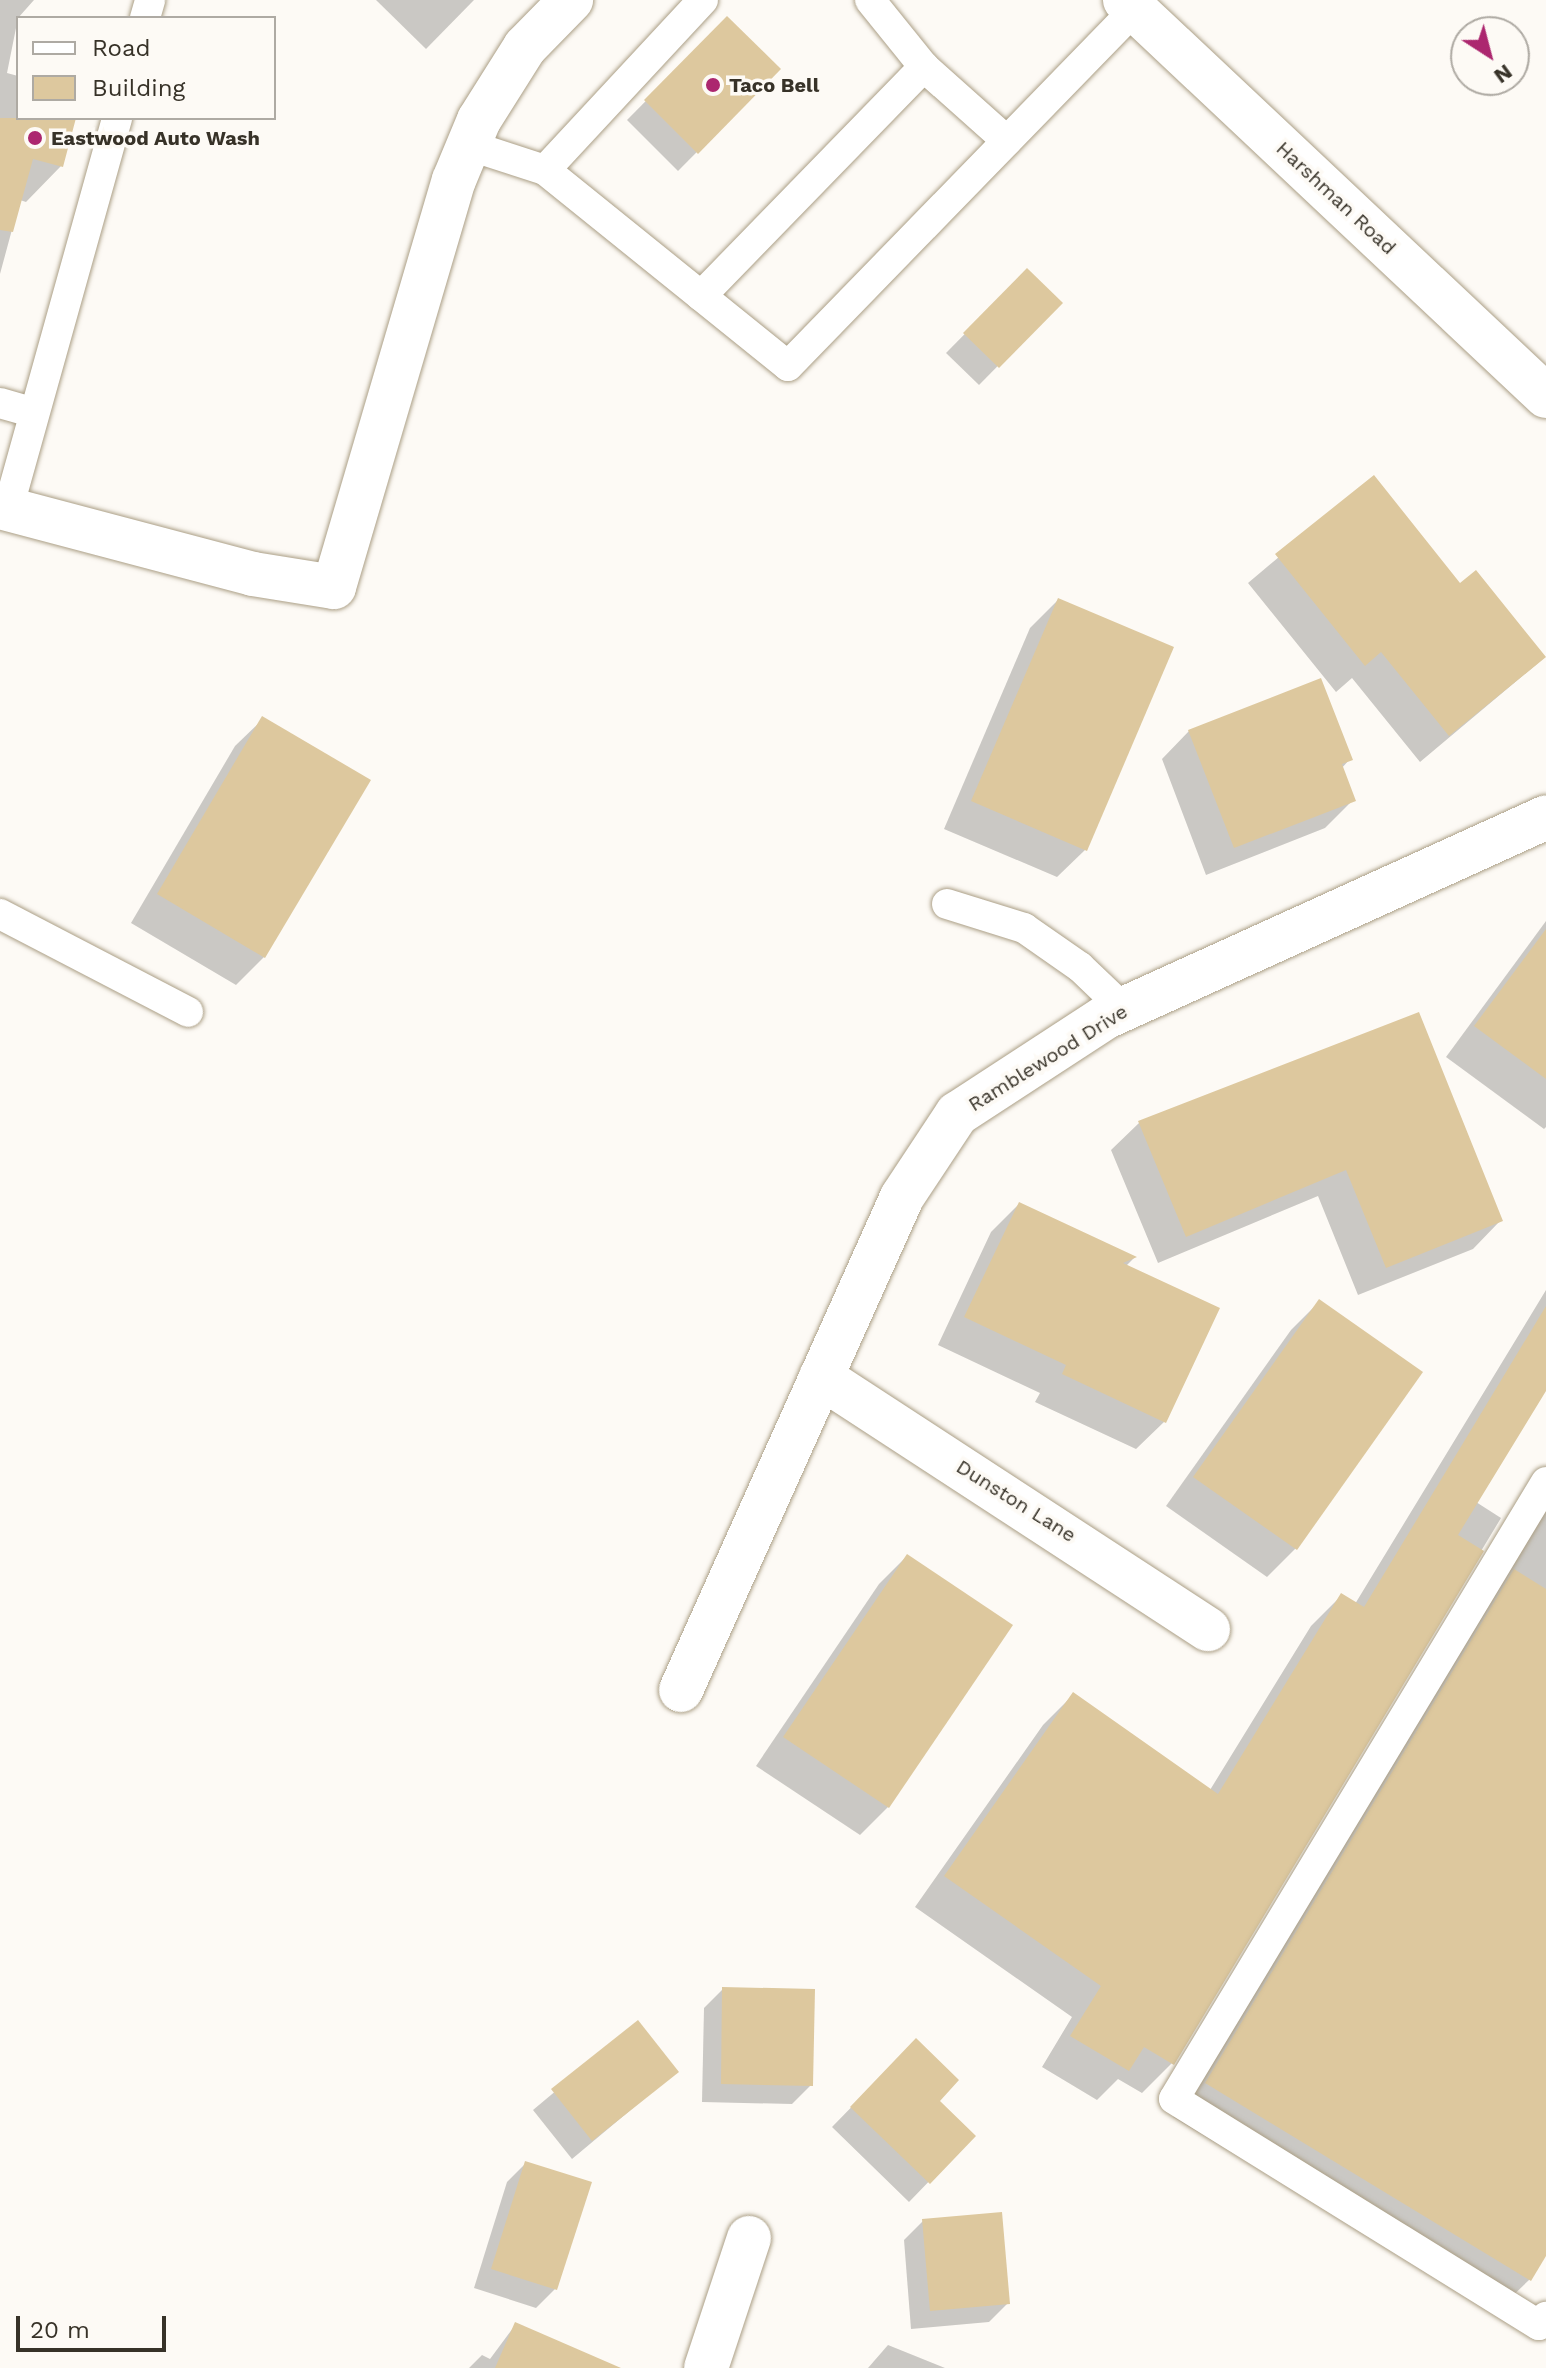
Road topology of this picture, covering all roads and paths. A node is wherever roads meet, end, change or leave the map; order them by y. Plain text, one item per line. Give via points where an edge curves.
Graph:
1 (571, 0) edge
2 (703, 0) edge
3 (870, 0) edge
4 (1130, 4) edge
5 (924, 67) junction
6 (116, 120) edge
7 (1007, 141) junction
8 (468, 145) junction
9 (545, 170) junction
10 (701, 296) junction
11 (1546, 396) edge
12 (0, 403) edge
13 (34, 413) junction
14 (4, 508) edge
15 (1546, 817) edge
16 (947, 904) dead end
17 (0, 914) edge
18 (1124, 1009) junction
19 (188, 1012) dead end
20 (821, 1377) junction
21 (1546, 1482) edge
22 (1208, 1629) dead end
23 (681, 1690) dead end
24 (749, 2238) dead end
25 (1546, 2317) edge
26 (706, 2368) edge

1 - 8 street via 525,47
2 - 9 lane
3 - 5 lane
4 - 7 lane
4 - 11 street, Harshman Road
5 - 7 lane
5 - 10 lane
6 - 13 lane
7 - 10 lane via 788,366
8 - 9 lane
8 - 14 street via 334,587 253,574
9 - 10 lane
12 - 13 lane
13 - 14 lane
15 - 18 street, Ramblewood Drive
16 - 18 lane via 1024,928 1080,967
17 - 19 lane
18 - 20 street, Ramblewood Drive via 957,1114 902,1197
20 - 22 street, Dunston Lane
20 - 23 street, Ramblewood Drive
21 - 25 lane via 1174,2099 1539,2325
24 - 26 street

